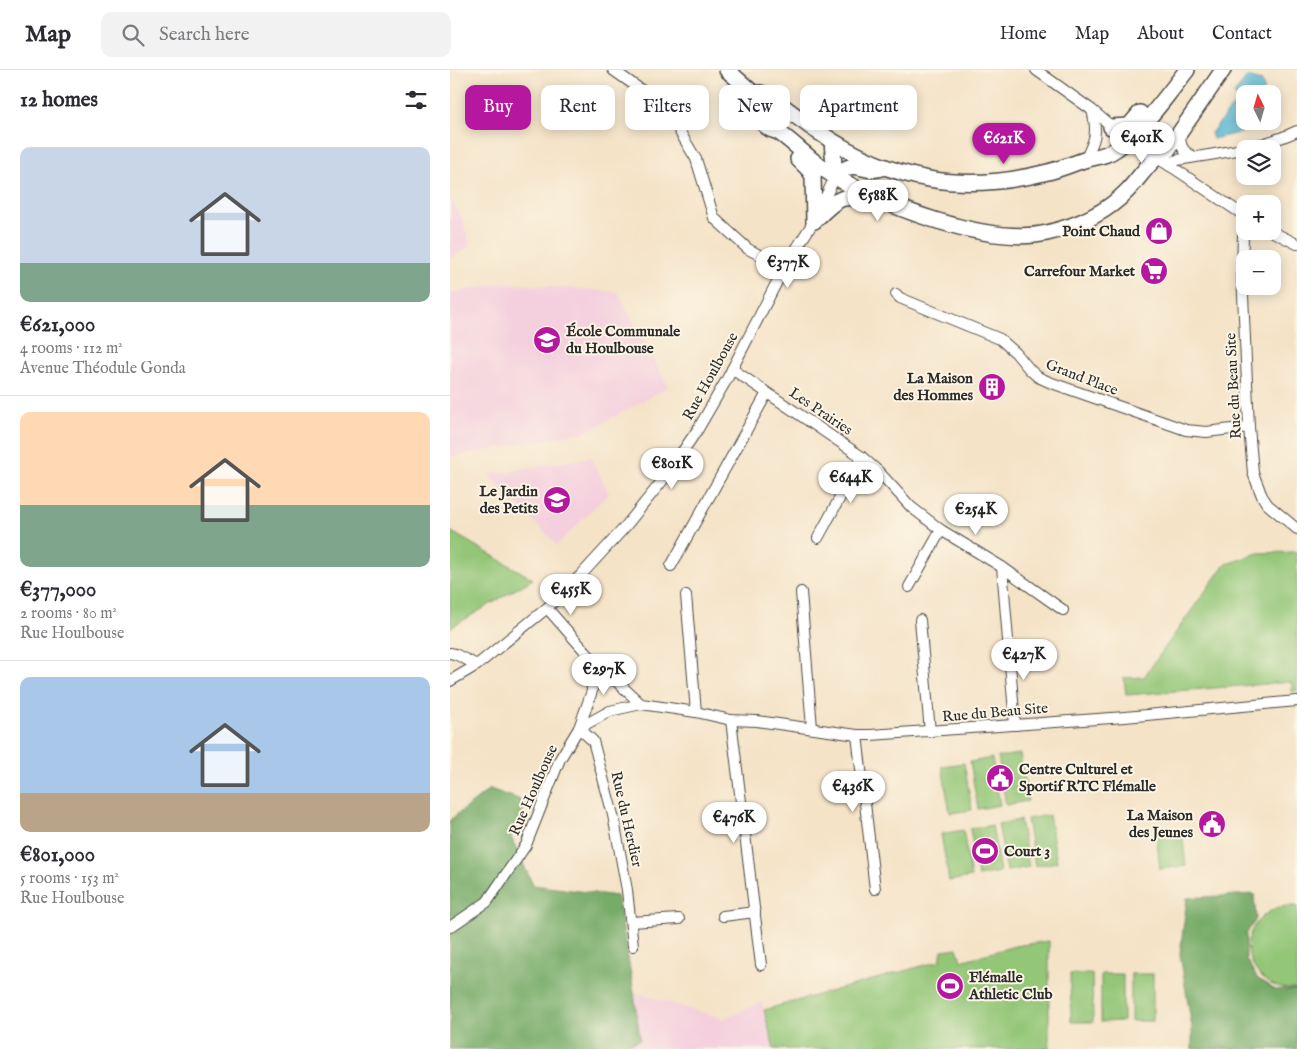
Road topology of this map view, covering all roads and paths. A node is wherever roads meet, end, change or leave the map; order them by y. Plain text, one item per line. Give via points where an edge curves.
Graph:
1 (613, 70) edge
2 (727, 70) edge
3 (1036, 70) edge
4 (1177, 70) edge
5 (1187, 70) edge
6 (1224, 70) edge
7 (744, 85) edge
8 (1092, 110) junction
9 (790, 111) edge
10 (1111, 127) junction
11 (771, 130) edge
12 (772, 130) edge
13 (1297, 131) edge
14 (1180, 134) junction
15 (1128, 140) junction
16 (832, 141) junction
17 (1195, 157) junction
18 (1156, 158) junction
19 (1085, 160) junction
20 (886, 166) junction
21 (1170, 166) junction
22 (835, 177) junction
23 (1236, 209) edge
24 (931, 218) junction
25 (814, 221) junction
26 (1281, 236) edge
27 (1242, 240) edge
28 (1297, 244) edge
29 (784, 268) junction
30 (896, 294) dead end
31 (732, 369) junction
32 (767, 393) junction
33 (1249, 427) junction
34 (862, 457) junction
35 (1297, 528) edge
36 (941, 530) junction
37 (818, 538) dead end
38 (671, 566) dead end
39 (1002, 568) junction
40 (909, 587) dead end
41 (802, 592) dead end
42 (686, 594) dead end
43 (547, 608) junction
44 (1063, 610) dead end
45 (920, 620) dead end
46 (450, 653) edge
47 (591, 658) junction
48 (476, 665) junction
49 (450, 681) edge
50 (1297, 701) edge
51 (641, 704) junction
52 (696, 712) junction
53 (731, 720) junction
54 (1015, 725) junction
55 (579, 728) junction
56 (812, 728) junction
57 (930, 732) junction
58 (857, 735) junction
59 (874, 888) dead end
60 (755, 912) junction
61 (723, 916) dead end
62 (679, 919) dead end
63 (631, 922) junction
64 (450, 927) edge
65 (633, 946) dead end
66 (762, 965) dead end

1 - 29 street via 654,99 671,117 696,159 714,218 748,249
2 - 7 main road
3 - 8 street
4 - 10 main road via 1129,126
5 - 15 main road
6 - 14 main road
8 - 10 street
8 - 19 street via 1096,125 1094,142
9 - 16 main road
10 - 15 street
11 - 25 main road via 813,176
12 - 22 main road
13 - 17 street via 1226,152
14 - 17 street via 1181,147
14 - 18 main road via 1167,151
15 - 18 street
15 - 19 main road via 1106,155
16 - 20 main road
16 - 22 main road
17 - 21 street via 1177,160
18 - 21 street
18 - 24 main road via 1118,200 1092,217 1061,230 1021,237 995,235
19 - 20 main road via 1056,170 992,183 941,181 913,176
20 - 22 main road via 869,170 850,166
21 - 23 street
22 - 24 main road
22 - 25 street, Rue Houlbouse
24 - 25 main road via 913,221 849,197 833,202
25 - 29 street, Rue Houlbouse
26 - 28 street
27 - 33 street, Rue du Beau Site
29 - 31 street, Rue Houlbouse
30 - 33 street, Grand Place via 1000,339 1030,370 1049,382 1186,430 1206,432
31 - 32 street, Les Prairies
31 - 43 street, Rue Houlbouse via 664,480 625,527
32 - 34 street, Les Prairies
32 - 38 street
33 - 35 street, Rue du Beau Site via 1253,473 1262,496 1267,504
34 - 36 street, Les Prairies via 910,508
34 - 37 street
36 - 39 street, Les Prairies
36 - 40 street
39 - 44 street, Les Prairies
39 - 54 street
41 - 56 street
42 - 52 street
43 - 47 street
43 - 48 street, Rue Houlbouse
45 - 57 street
46 - 48 street
47 - 51 street
47 - 55 street, Rue Houlbouse via 592,691
48 - 49 street, Rue Houlbouse
50 - 54 street, Rue du Beau Site
51 - 52 street, Rue Houlbouse
51 - 55 street, Rue Houlbouse via 610,711
52 - 53 street, Rue du Beau Site
53 - 56 street, Rue du Beau Site
53 - 60 street
54 - 57 street, Rue du Beau Site
55 - 63 street, Rue du Herdier via 592,741 613,815
55 - 64 street, Rue Houlbouse via 560,759 526,845 487,902
56 - 58 street, Rue du Beau Site
57 - 58 street, Rue du Beau Site
58 - 59 street
60 - 61 street
60 - 66 street
62 - 63 street
63 - 65 street, Rue du Herdier

